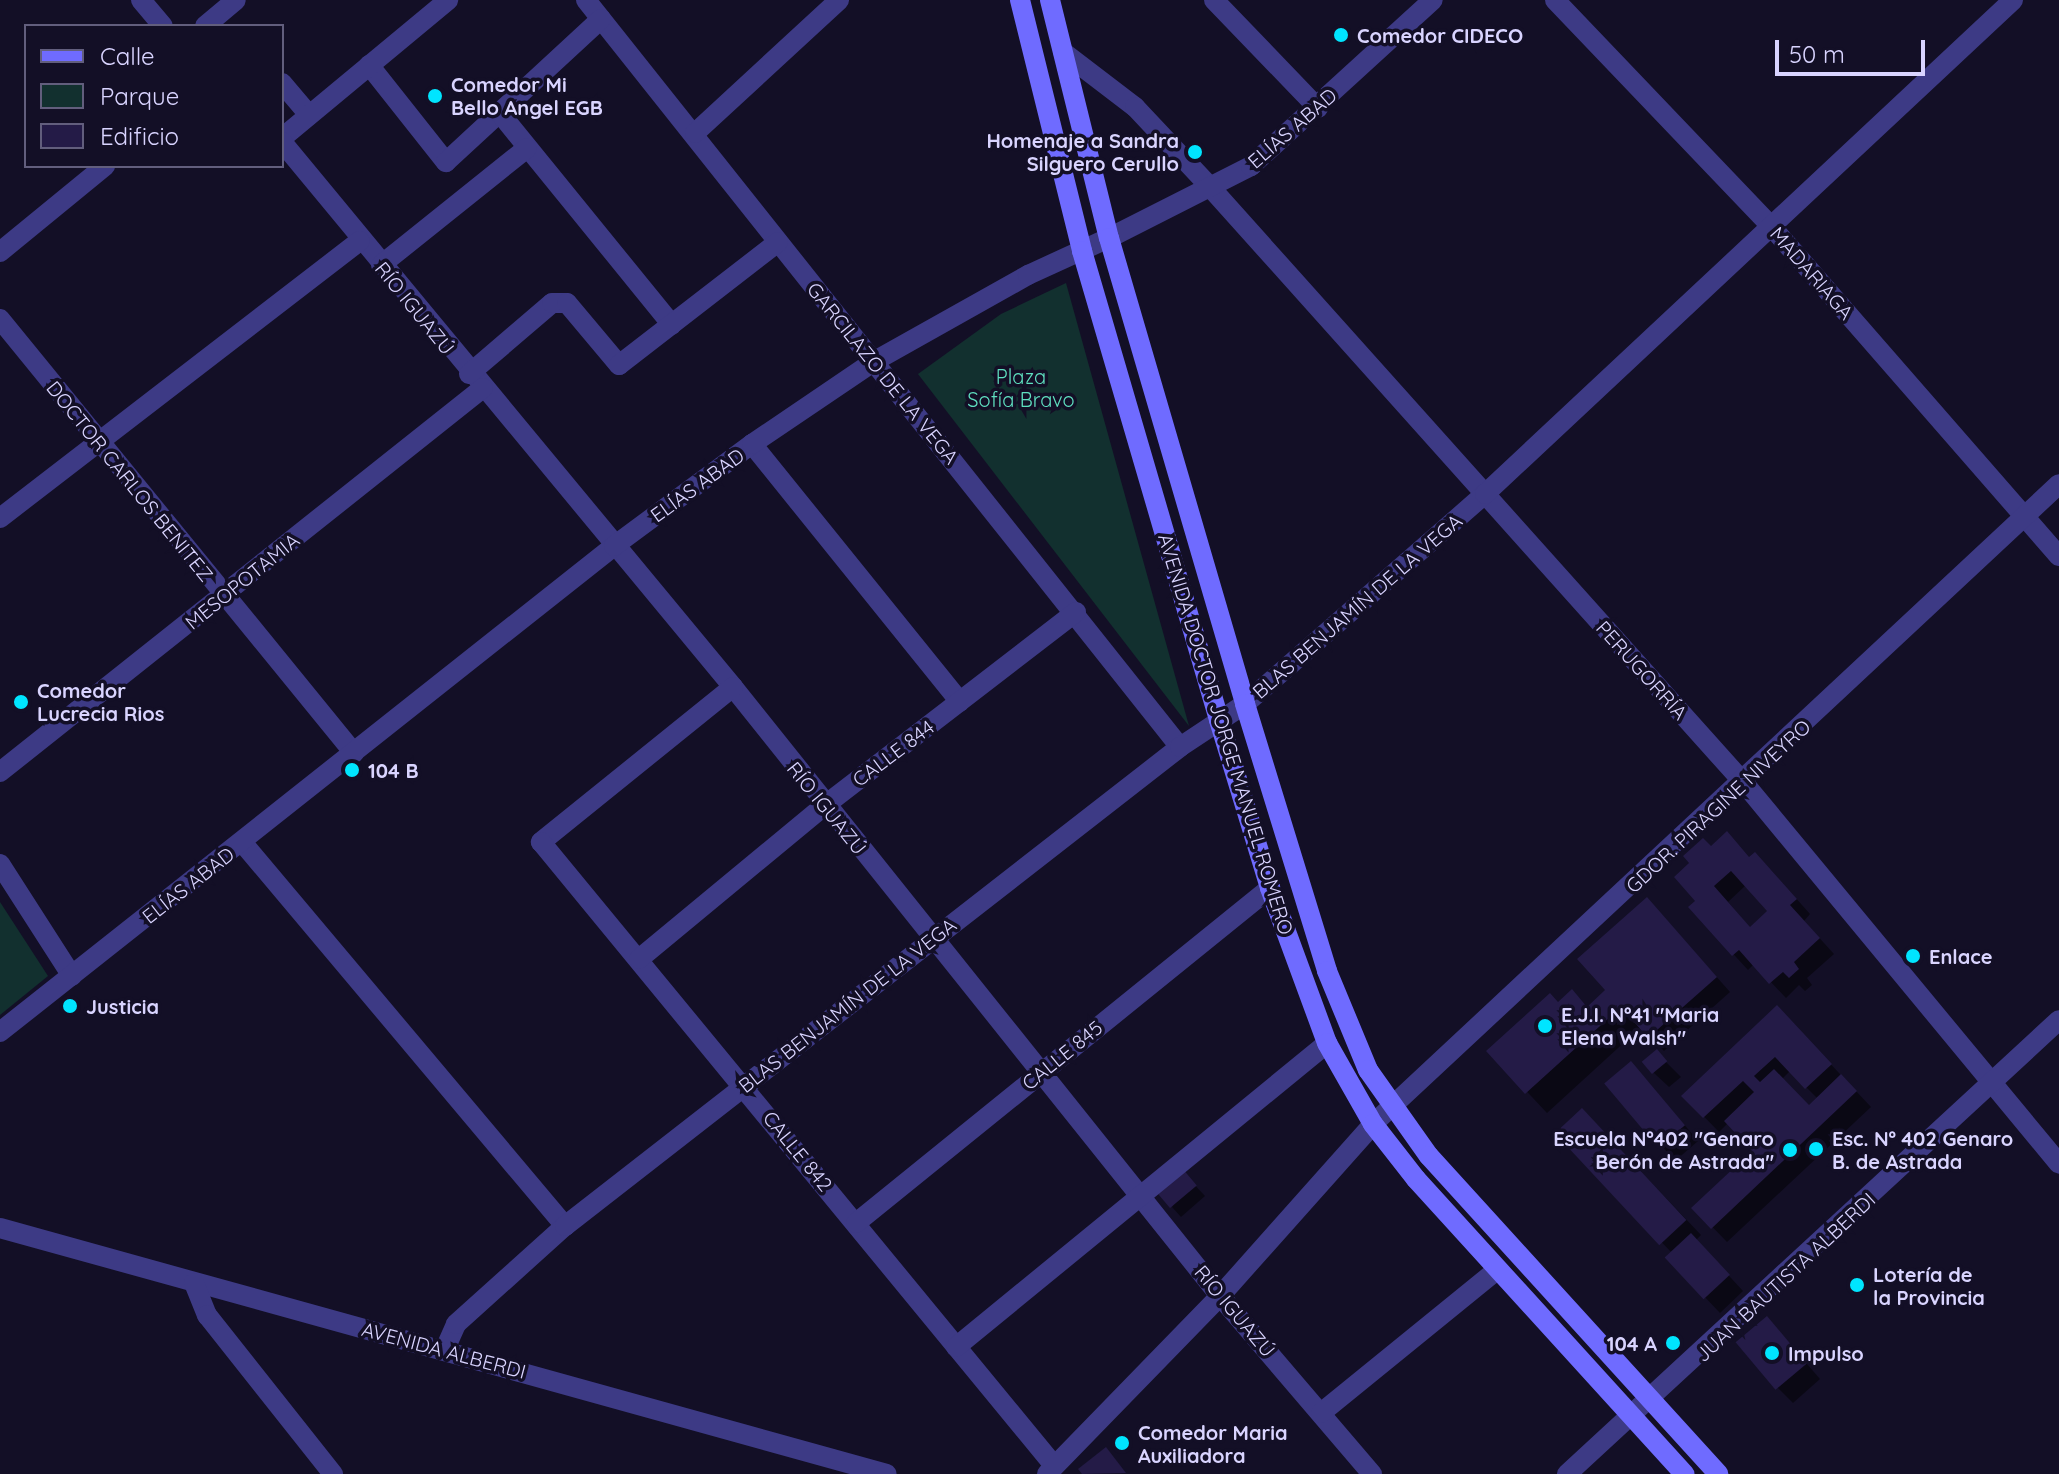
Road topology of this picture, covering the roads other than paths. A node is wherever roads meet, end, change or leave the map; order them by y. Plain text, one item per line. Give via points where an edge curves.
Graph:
1 (141, 0) edge
2 (586, 0) edge
3 (839, 0) edge
4 (1020, 0) edge
5 (1050, 0) edge
6 (1214, 0) edge
7 (1433, 0) edge
8 (1555, 0) edge
9 (2013, 0) edge
10 (438, 3) edge
11 (601, 19) junction
12 (161, 24) edge
13 (1063, 52) junction
14 (369, 65) junction
15 (284, 85) edge
16 (1318, 108) junction
17 (499, 112) junction
18 (309, 115) junction
19 (695, 133) junction
20 (284, 138) edge
21 (284, 143) edge
22 (527, 148) junction
23 (103, 168) edge
24 (1211, 188) junction
25 (1771, 226) junction
26 (1109, 238) junction
27 (360, 241) junction
28 (778, 242) junction
29 (1082, 251) junction
30 (0, 252) edge
31 (381, 265) junction
32 (0, 319) edge
33 (672, 325) junction
34 (873, 362) junction
35 (476, 381) junction
36 (96, 440) junction
37 (752, 444) junction
38 (2059, 484) edge
39 (1485, 494) junction
40 (2025, 515) junction
41 (0, 518) edge
42 (614, 546) junction
43 (2059, 556) edge
44 (223, 597) junction
45 (1076, 612) junction
46 (733, 687) junction
47 (960, 702) junction
48 (1245, 704) junction
49 (1219, 720) junction
50 (1180, 747) junction
51 (354, 753) junction
52 (0, 772) edge
53 (1744, 783) junction
54 (824, 806) junction
55 (242, 842) junction
56 (0, 864) edge
57 (1270, 888) junction
58 (935, 937) junction
59 (639, 959) junction
60 (72, 976) junction
61 (2059, 1020) edge
62 (0, 1032) edge
63 (1327, 1043) junction
64 (1042, 1071) junction
65 (744, 1084) junction
66 (1991, 1085) junction
67 (1392, 1109) junction
68 (1373, 1124) junction
69 (2059, 1164) edge
70 (1142, 1196) junction
71 (856, 1223) junction
72 (565, 1226) junction
73 (0, 1228) edge
74 (1496, 1271) junction
75 (194, 1283) junction
76 (1220, 1296) junction
77 (956, 1347) junction
78 (445, 1349) junction
79 (1651, 1402) junction
80 (1321, 1413) junction
81 (1633, 1418) junction
82 (1049, 1468) edge
83 (333, 1474) edge
84 (887, 1474) edge
85 (1372, 1474) edge
86 (1567, 1474) edge
87 (1684, 1474) edge
88 (1718, 1474) edge

1 - 12 street
2 - 11 street, GARCILAZO DE LA VEGA
3 - 19 street
4 - 29 main road, AVENIDA DOCTOR JORGE MANUEL ROMERO
5 - 13 main road, AVENIDA DOCTOR JORGE MANUEL ROMERO
6 - 16 street
7 - 16 street, ELÍAS ABAD
8 - 25 street, MADARIAGA
9 - 25 street, BLAS BENJAMÍN DE LA VEGA
10 - 14 street
11 - 17 street
11 - 19 street, GARCILAZO DE LA VEGA
13 - 24 street, PERUGORRÍA via 1135,107
13 - 26 main road, AVENIDA DOCTOR JORGE MANUEL ROMERO
14 - 17 street via 446,162
14 - 18 street
15 - 18 street
16 - 24 street, ELÍAS ABAD via 1251,166
17 - 22 street
18 - 20 street
19 - 28 street, GARCILAZO DE LA VEGA
21 - 27 street, RÍO IGUAZÚ
22 - 31 street
22 - 33 street
23 - 30 street
24 - 26 street, ELÍAS ABAD
24 - 39 street, PERUGORRÍA
25 - 39 street, BLAS BENJAMÍN DE LA VEGA
25 - 40 street, MADARIAGA
26 - 29 street, ELÍAS ABAD
26 - 48 main road, AVENIDA DOCTOR JORGE MANUEL ROMERO
27 - 31 street, RÍO IGUAZÚ
27 - 36 street
28 - 33 street
28 - 34 street, GARCILAZO DE LA VEGA
29 - 34 street, ELÍAS ABAD
29 - 49 main road, AVENIDA DOCTOR JORGE MANUEL ROMERO
31 - 35 street, RÍO IGUAZÚ
32 - 36 street, DOCTOR CARLOS BENITEZ
33 - 35 street, MESOPOTAMIA via 619,365 567,303 552,303
34 - 37 street, ELÍAS ABAD
34 - 45 street, GARCILAZO DE LA VEGA
35 - 42 street, RÍO IGUAZÚ
35 - 44 street, MESOPOTAMIA
36 - 41 street
36 - 44 street, DOCTOR CARLOS BENITEZ
37 - 42 street, ELÍAS ABAD
37 - 47 street
38 - 40 street, GDOR. PIRAGINE NIVEYRO
39 - 48 street, BLAS BENJAMÍN DE LA VEGA
39 - 53 street, PERUGORRÍA
40 - 43 street, MADARIAGA
40 - 53 street, GDOR. PIRAGINE NIVEYRO
42 - 46 street, RÍO IGUAZÚ
42 - 51 street, ELÍAS ABAD
44 - 51 street, DOCTOR CARLOS BENITEZ
44 - 52 street, MESOPOTAMIA
45 - 47 street, CALLE 844
45 - 50 street, GARCILAZO DE LA VEGA
46 - 54 street, RÍO IGUAZÚ
46 - 59 street, CALLE 842 via 541,842
47 - 54 street, CALLE 844
48 - 49 street, BLAS BENJAMÍN DE LA VEGA
48 - 67 main road, AVENIDA DOCTOR JORGE MANUEL ROMERO via 1327,971 1368,1070
49 - 50 street, BLAS BENJAMÍN DE LA VEGA
49 - 57 main road, AVENIDA DOCTOR JORGE MANUEL ROMERO
50 - 58 street, BLAS BENJAMÍN DE LA VEGA
51 - 55 street, ELÍAS ABAD
53 - 66 street, PERUGORRÍA
53 - 67 street, GDOR. PIRAGINE NIVEYRO
54 - 58 street, RÍO IGUAZÚ
54 - 59 street, CALLE 844
55 - 60 street, ELÍAS ABAD
55 - 72 street
56 - 60 street
57 - 63 main road, AVENIDA DOCTOR JORGE MANUEL ROMERO
57 - 64 street, CALLE 845
58 - 64 street, RÍO IGUAZÚ
58 - 65 street, BLAS BENJAMÍN DE LA VEGA
59 - 65 street, CALLE 842
60 - 62 street, ELÍAS ABAD
61 - 66 street, JUAN BAUTISTA ALBERDI
63 - 68 main road, AVENIDA DOCTOR JORGE MANUEL ROMERO
63 - 70 street
64 - 70 street, RÍO IGUAZÚ
64 - 71 street, CALLE 845
65 - 71 street, CALLE 842
65 - 72 street, BLAS BENJAMÍN DE LA VEGA
66 - 69 street, PERUGORRÍA
66 - 79 street, JUAN BAUTISTA ALBERDI
67 - 68 street, GDOR. PIRAGINE NIVEYRO
67 - 79 main road, AVENIDA DOCTOR JORGE MANUEL ROMERO
68 - 74 main road, AVENIDA DOCTOR JORGE MANUEL ROMERO
68 - 76 street, GDOR. PIRAGINE NIVEYRO
70 - 76 street, RÍO IGUAZÚ
70 - 77 street
71 - 77 street, CALLE 842
72 - 78 street, BLAS BENJAMÍN DE LA VEGA via 456,1324
73 - 75 street, AVENIDA ALBERDI
74 - 80 street
74 - 81 main road, AVENIDA DOCTOR JORGE MANUEL ROMERO
75 - 78 street, AVENIDA ALBERDI
75 - 83 street via 207,1315
76 - 80 street, RÍO IGUAZÚ
76 - 82 street, GDOR. PIRAGINE NIVEYRO
77 - 82 street, CALLE 842
78 - 84 street, AVENIDA ALBERDI
79 - 81 street
79 - 88 main road, AVENIDA DOCTOR JORGE MANUEL ROMERO
80 - 85 street, RÍO IGUAZÚ
81 - 86 street
81 - 87 main road, AVENIDA DOCTOR JORGE MANUEL ROMERO

